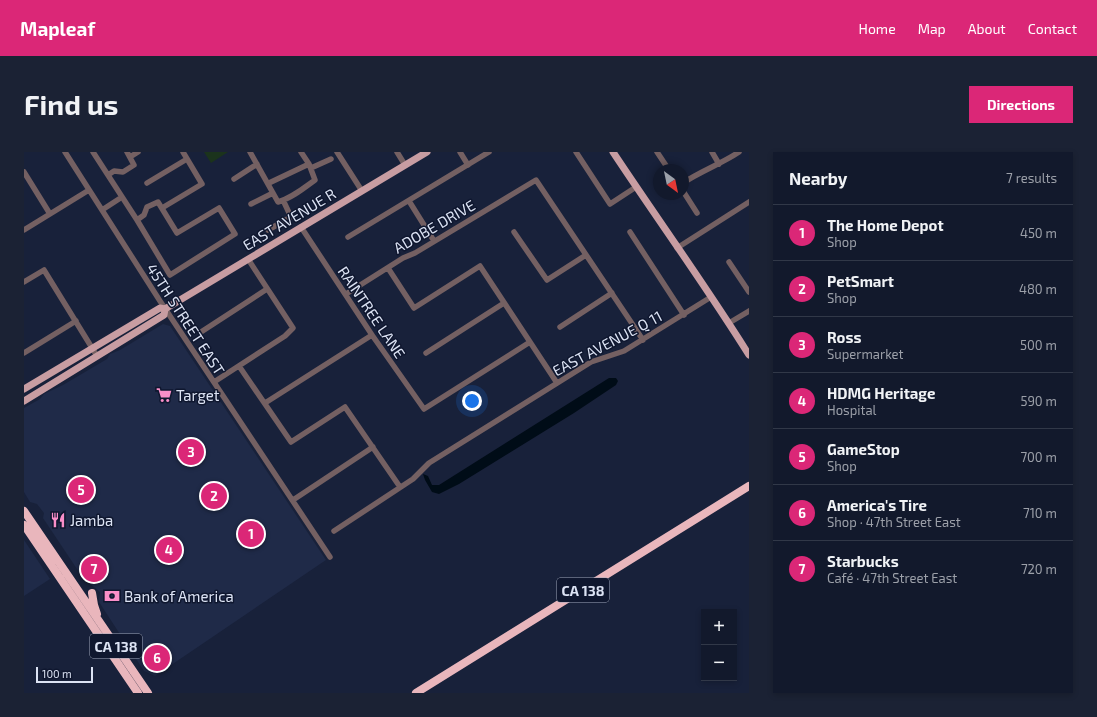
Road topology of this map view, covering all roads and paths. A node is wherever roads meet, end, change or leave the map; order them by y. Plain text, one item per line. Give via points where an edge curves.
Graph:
1 (65, 152) edge
2 (93, 152) edge
3 (138, 152) edge
4 (183, 152) edge
5 (250, 152) edge
6 (302, 152) edge
7 (337, 152) edge
8 (397, 152) edge
9 (427, 152) edge
10 (460, 152) edge
11 (489, 152) edge
12 (576, 152) edge
13 (613, 152) edge
14 (657, 152) edge
15 (712, 152) edge
16 (739, 152) edge
17 (128, 155) edge
18 (331, 158) dead end
19 (187, 159) junction
20 (257, 164) junction
21 (665, 164) edge
22 (719, 164) junction
23 (405, 165) junction
24 (468, 165) junction
25 (310, 166) junction
26 (108, 175) junction
27 (25, 176) edge
28 (234, 179) dead end
29 (689, 179) edge
30 (147, 183) dead end
31 (268, 183) junction
32 (636, 187) junction
33 (89, 190) junction
34 (362, 190) junction
35 (273, 193) junction
36 (122, 198) junction
37 (283, 200) junction
38 (689, 200) edge
39 (409, 201) junction
40 (749, 202) edge
41 (251, 204) dead end
42 (162, 208) junction
43 (102, 210) junction
44 (697, 213) dead end
45 (50, 214) junction
46 (137, 220) junction
47 (301, 227) junction
48 (24, 230) edge
49 (268, 230) dead end
50 (514, 232) dead end
51 (630, 232) dead end
52 (348, 237) dead end
53 (434, 241) junction
54 (677, 248) junction
55 (586, 255) junction
56 (248, 259) junction
57 (729, 262) dead end
58 (388, 268) junction
59 (24, 282) edge
60 (267, 289) junction
61 (749, 292) edge
62 (612, 293) junction
63 (346, 294) junction
64 (711, 297) junction
65 (504, 303) junction
66 (165, 309) junction
67 (749, 311) edge
68 (684, 314) junction
69 (76, 321) junction
70 (729, 323) junction
71 (560, 327) dead end
72 (201, 332) dead end
73 (372, 334) junction
74 (643, 340) junction
75 (530, 342) junction
76 (93, 349) junction
77 (24, 353) edge
78 (426, 353) dead end
79 (749, 355) edge
80 (97, 356) junction
81 (239, 366) junction
82 (214, 382) junction
83 (557, 383) junction
84 (24, 389) edge
85 (24, 401) edge
86 (265, 403) junction
87 (373, 447) junction
88 (749, 486) edge
89 (400, 487) junction
90 (293, 500) junction
91 (24, 510) edge
92 (24, 520) edge
93 (24, 525) edge
94 (334, 531) dead end
95 (330, 557) dead end
96 (68, 576) junction
97 (92, 593) dead end
98 (119, 650) junction
99 (138, 693) edge
100 (148, 693) edge
101 (416, 693) edge

1 - 33 street, 45TH STREET EAST
2 - 26 street
3 - 17 street
4 - 19 street
5 - 20 street
6 - 25 street
7 - 34 street
8 - 23 street
9 - 23 main road, EAST AVENUE R
10 - 24 street
11 - 24 street
12 - 32 street via 610,204
13 - 32 main road
14 - 21 street
15 - 22 street
16 - 22 street
17 - 26 street via 134,165 123,172 114,171
18 - 25 street
19 - 30 street
19 - 42 street via 202,184
20 - 28 street
20 - 31 street
22 - 29 street
23 - 34 main road, EAST AVENUE R
24 - 39 street
25 - 31 street
25 - 37 street via 315,180
26 - 36 street
27 - 45 street
31 - 35 street
32 - 54 main road
33 - 43 street, 45TH STREET EAST
33 - 45 street
34 - 47 main road, EAST AVENUE R
35 - 37 street via 278,202
35 - 41 street
36 - 43 street
36 - 46 street
37 - 49 street via 291,217
38 - 44 street
39 - 52 street
39 - 53 street
40 - 54 street
42 - 46 street via 158,202 147,207 144,215
42 - 46 street via 178,232 219,208 235,234 170,275
43 - 66 street, 45TH STREET EAST
45 - 48 street
47 - 56 main road, EAST AVENUE R
47 - 63 street, RAINTREE LANE
50 - 55 street via 547,280
51 - 68 street
53 - 55 street, ADOBE DRIVE via 536,180
53 - 58 street, ADOBE DRIVE
54 - 64 main road
55 - 62 street
56 - 60 street
56 - 66 main road, EAST AVENUE R
57 - 61 street
58 - 63 street, ADOBE DRIVE
58 - 65 street via 414,308 480,266
59 - 69 street via 44,270
60 - 72 street
60 - 81 street via 293,328
62 - 71 street
62 - 74 street
63 - 73 street, RAINTREE LANE
64 - 68 street, EAST AVENUE Q 11
64 - 70 main road
65 - 75 street
65 - 78 street
66 - 76 main road, EAST AVENUE R via 160,308
66 - 80 main road, EAST AVENUE R via 164,315
66 - 82 street, 45TH STREET EAST
67 - 70 street
68 - 74 street, EAST AVENUE Q 11
69 - 76 street
69 - 77 street
70 - 79 main road
73 - 75 street, RAINTREE LANE via 424,409
73 - 86 street
74 - 83 street, EAST AVENUE Q 11 via 624,351 591,362
75 - 83 street
76 - 80 street
76 - 84 main road, EAST AVENUE R
80 - 85 main road, EAST AVENUE R
81 - 82 street
81 - 86 street
82 - 90 street, 45TH STREET EAST
83 - 89 street, EAST AVENUE Q 11 via 429,463 413,479
86 - 87 street via 291,442 346,407
87 - 89 street
87 - 90 street
88 - 101 highway, CA 138
89 - 94 street, EAST AVENUE Q 11
90 - 95 street, 45TH STREET EAST
91 - 96 highway, CA 138
92 - 96 highway via 62,572
93 - 99 highway, CA 138
96 - 98 highway, CA 138
97 - 98 highway via 97,613 118,643
98 - 100 highway, CA 138

